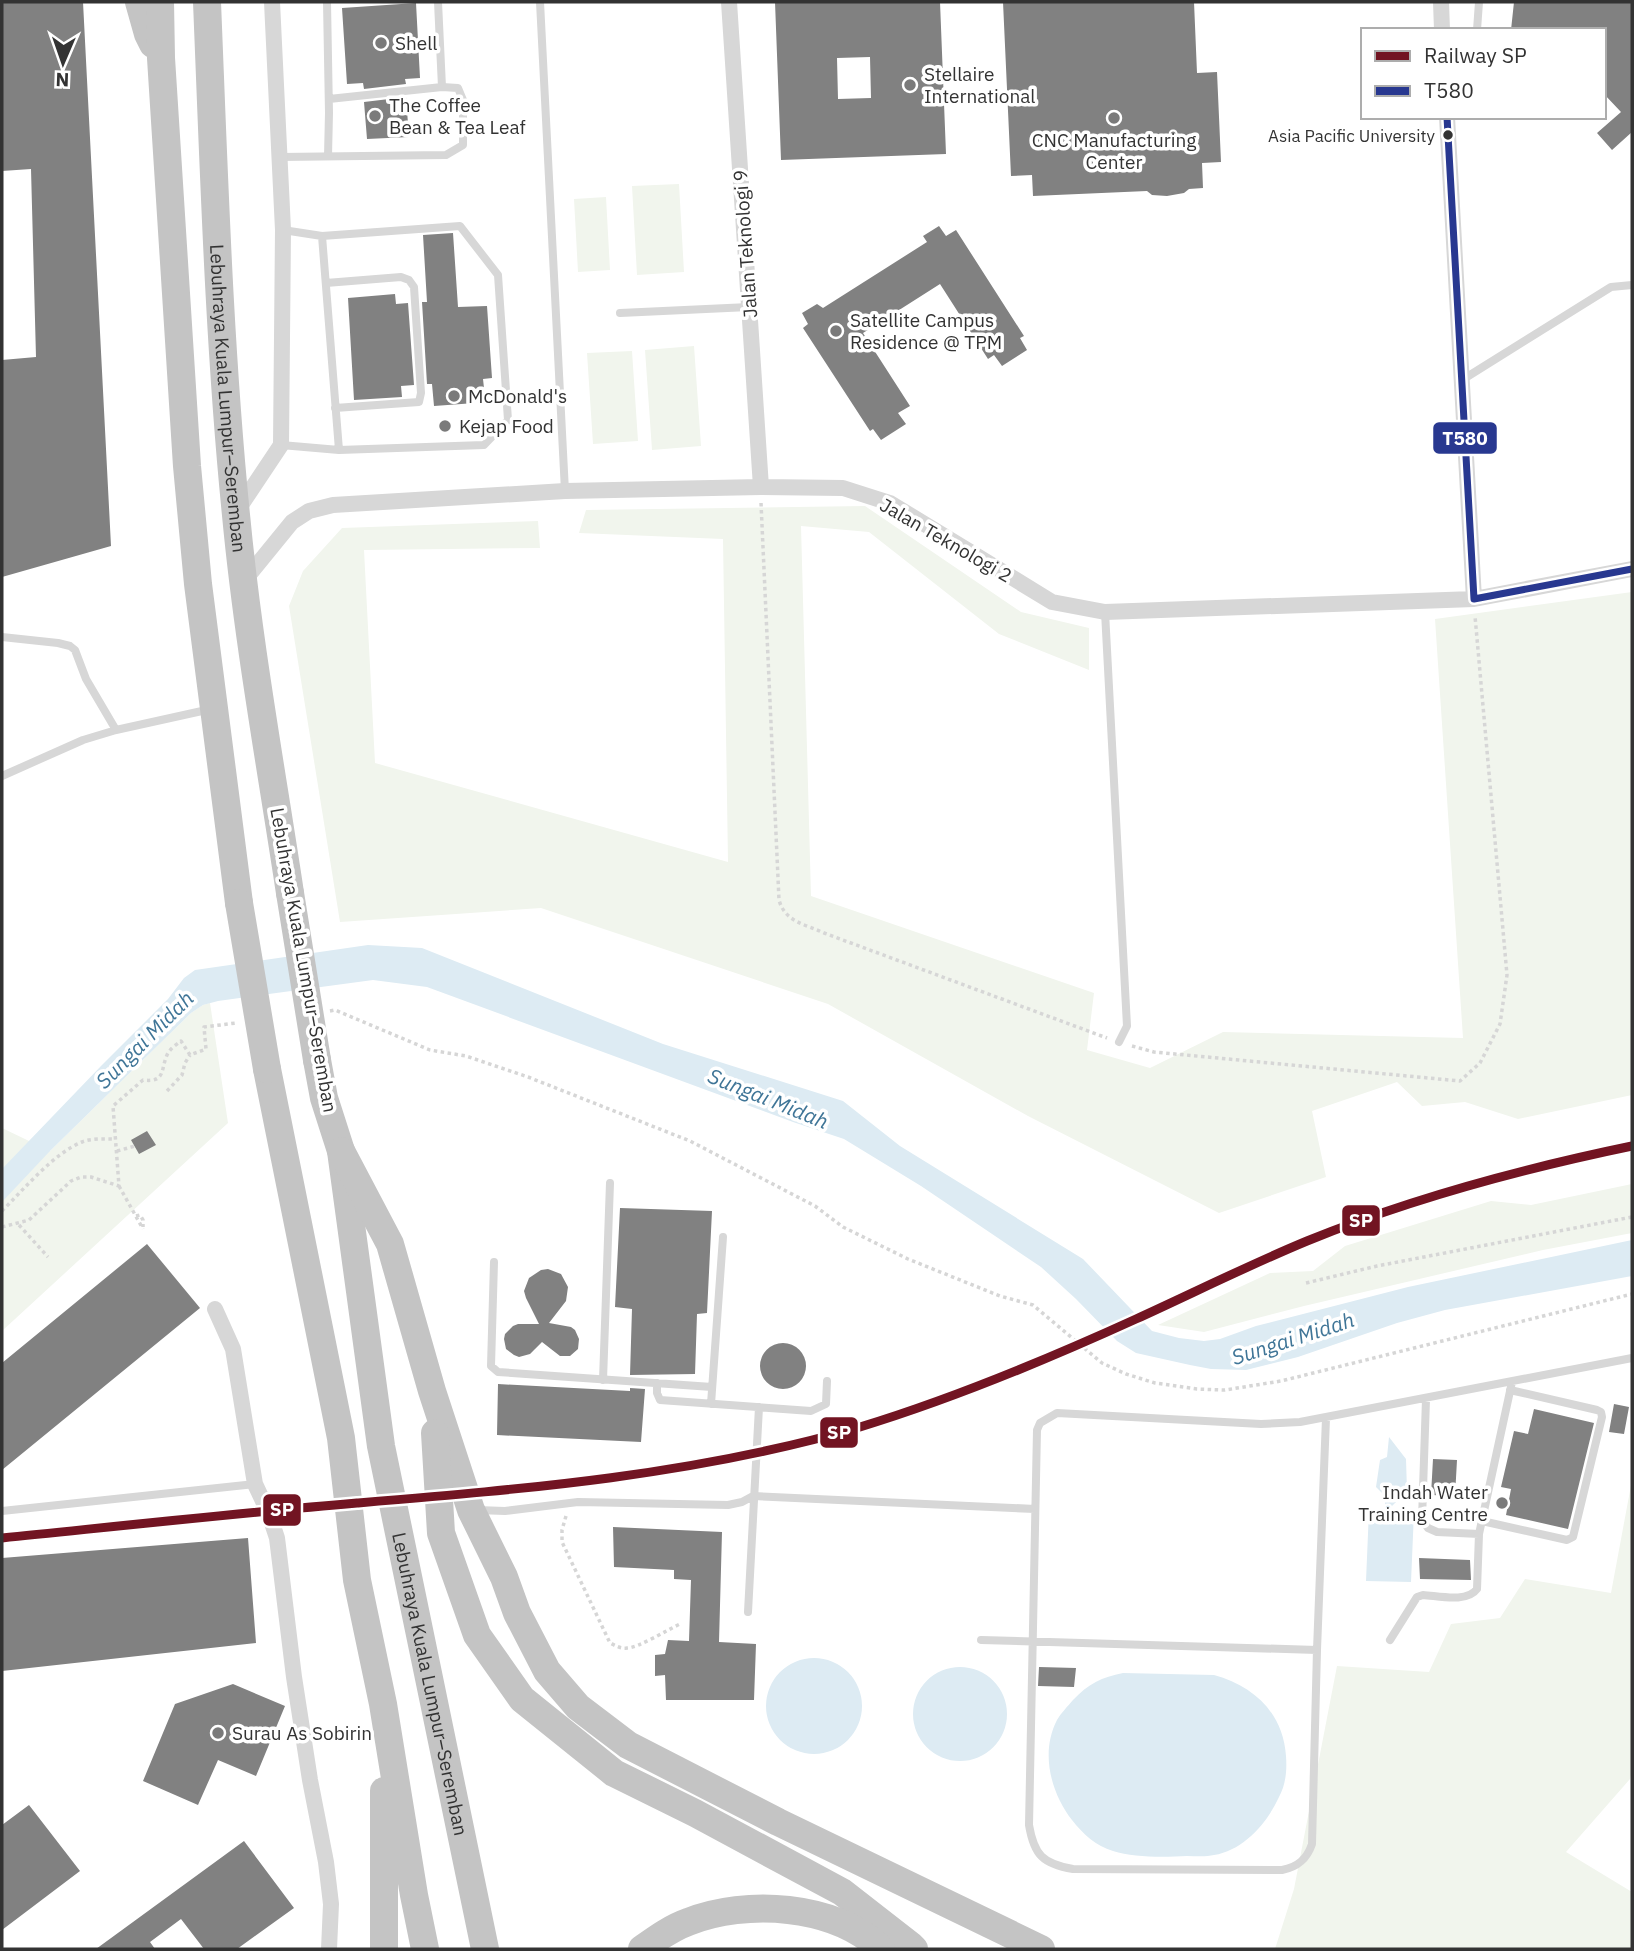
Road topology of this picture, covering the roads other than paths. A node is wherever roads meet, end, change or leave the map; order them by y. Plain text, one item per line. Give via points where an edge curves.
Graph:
1 (139, 2) edge
2 (160, 2) edge
3 (207, 2) edge
4 (272, 2) edge
5 (327, 2) edge
6 (438, 2) edge
7 (540, 2) edge
8 (729, 2) edge
9 (1441, 2) edge
10 (1479, 2) edge
11 (1442, 28) edge
12 (1477, 28) edge
13 (161, 58) junction
14 (442, 87) junction
15 (329, 99) junction
16 (1447, 119) edge
17 (328, 156) junction
18 (280, 157) junction
19 (283, 230) junction
20 (322, 236) junction
21 (326, 283) junction
22 (1632, 285) edge
23 (749, 307) junction
24 (620, 313) dead end
25 (1462, 380) junction
26 (335, 408) junction
27 (281, 445) junction
28 (339, 450) junction
29 (761, 487) junction
30 (565, 491) junction
31 (236, 513) junction
32 (1632, 569) edge
33 (243, 582) junction
34 (1474, 599) junction
35 (1105, 612) junction
36 (2, 637) edge
37 (214, 708) junction
38 (116, 730) junction
39 (2, 776) edge
40 (1119, 1042) road end
41 (341, 1151) junction
42 (610, 1183) dead end
43 (723, 1237) dead end
44 (494, 1262) dead end
45 (215, 1309) dead end
46 (1632, 1358) edge
47 (603, 1380) junction
48 (827, 1381) dead end
49 (657, 1383) junction
50 (1511, 1386) junction
51 (712, 1387) junction
52 (432, 1391) junction
53 (1426, 1398) junction
54 (711, 1404) junction
55 (759, 1407) junction
56 (1326, 1418) junction
57 (255, 1484) junction
58 (753, 1496) junction
59 (1035, 1509) junction
60 (471, 1510) junction
61 (2, 1511) edge
62 (1482, 1521) junction
63 (1479, 1534) junction
64 (748, 1612) dead end
65 (981, 1640) dead end
66 (1390, 1640) dead end
67 (1033, 1642) junction
68 (1317, 1650) junction
69 (383, 1704) junction
70 (414, 1895) junction
71 (329, 1949) edge
72 (384, 1949) edge
73 (406, 1949) edge
74 (425, 1949) edge
75 (485, 1949) edge
76 (642, 1949) edge
77 (881, 1949) edge
78 (914, 1949) edge
79 (1041, 1949) edge

1 - 13 highway
2 - 13 highway
3 - 31 highway, Lebuhraya Kuala Lumpur–Seremban via 219,280
4 - 18 street
5 - 15 lane
6 - 14 lane
7 - 30 lane
8 - 23 street, Jalan Teknologi 9
9 - 11 street
10 - 12 lane
13 - 37 highway via 187,466
14 - 15 lane
14 - 17 lane via 458,88 463,100 463,145 446,155
15 - 17 lane
16 - 25 street
17 - 18 lane
18 - 19 street
19 - 20 lane
19 - 27 street
20 - 21 lane
20 - 28 lane via 460,226 498,275 508,420 484,444
21 - 26 lane
21 - 26 lane via 401,278 414,287 419,402
22 - 25 lane via 1611,287
23 - 24 lane
23 - 29 street, Jalan Teknologi 9
25 - 34 street
26 - 28 lane
27 - 28 lane
27 - 31 street
29 - 30 street, Jalan Teknologi 2
29 - 35 street, Jalan Teknologi 2 via 843,488 890,503 1052,602
30 - 33 street, Jalan Teknologi 2 via 333,505 309,511 292,523
31 - 33 highway, Lebuhraya Kuala Lumpur–Seremban
32 - 34 street, Jalan Teknologi 2
33 - 41 highway, Lebuhraya Kuala Lumpur–Seremban, bridge via 317,1060
34 - 35 street, Jalan Teknologi 2
35 - 40 lane via 1127,1026
36 - 38 lane via 58,643 75,650
37 - 38 lane
37 - 69 highway, bridge via 267,1069 341,1438 358,1580
38 - 39 lane
41 - 52 highway via 390,1244
41 - 75 highway, Lebuhraya Kuala Lumpur–Seremban via 381,1446
42 - 47 lane
43 - 51 lane
44 - 47 lane via 491,1366 506,1374
45 - 57 street via 233,1349
46 - 50 lane
47 - 49 lane
48 - 55 lane via 826,1404 819,1408
49 - 51 lane
49 - 54 lane via 660,1400
50 - 53 lane
50 - 62 lane
50 - 62 lane via 1597,1410 1602,1417 1573,1537 1567,1540
51 - 54 lane
52 - 60 highway
52 - 78 highway via 441,1534 477,1635 522,1699 614,1773 842,1892
53 - 56 lane
53 - 63 lane via 1422,1520 1431,1531
54 - 55 lane
55 - 58 lane
56 - 59 lane via 1261,1424 1057,1413 1037,1430
56 - 68 lane
57 - 61 lane
57 - 71 street via 276,1538 293,1677 326,1862 331,1903
58 - 59 lane
58 - 60 lane via 728,1505 578,1502 505,1511
58 - 64 lane
59 - 67 lane
60 - 79 highway via 547,1671 578,1707 628,1745
62 - 63 lane
63 - 66 lane via 1474,1593 1417,1597
65 - 67 lane
67 - 68 lane
67 - 68 lane via 1029,1825 1038,1852 1059,1867 1073,1869 1282,1870 1301,1862 1312,1844
69 - 70 highway
69 - 72 highway
70 - 73 highway
70 - 74 highway
76 - 77 highway via 686,1922 711,1914 775,1909 830,1920

